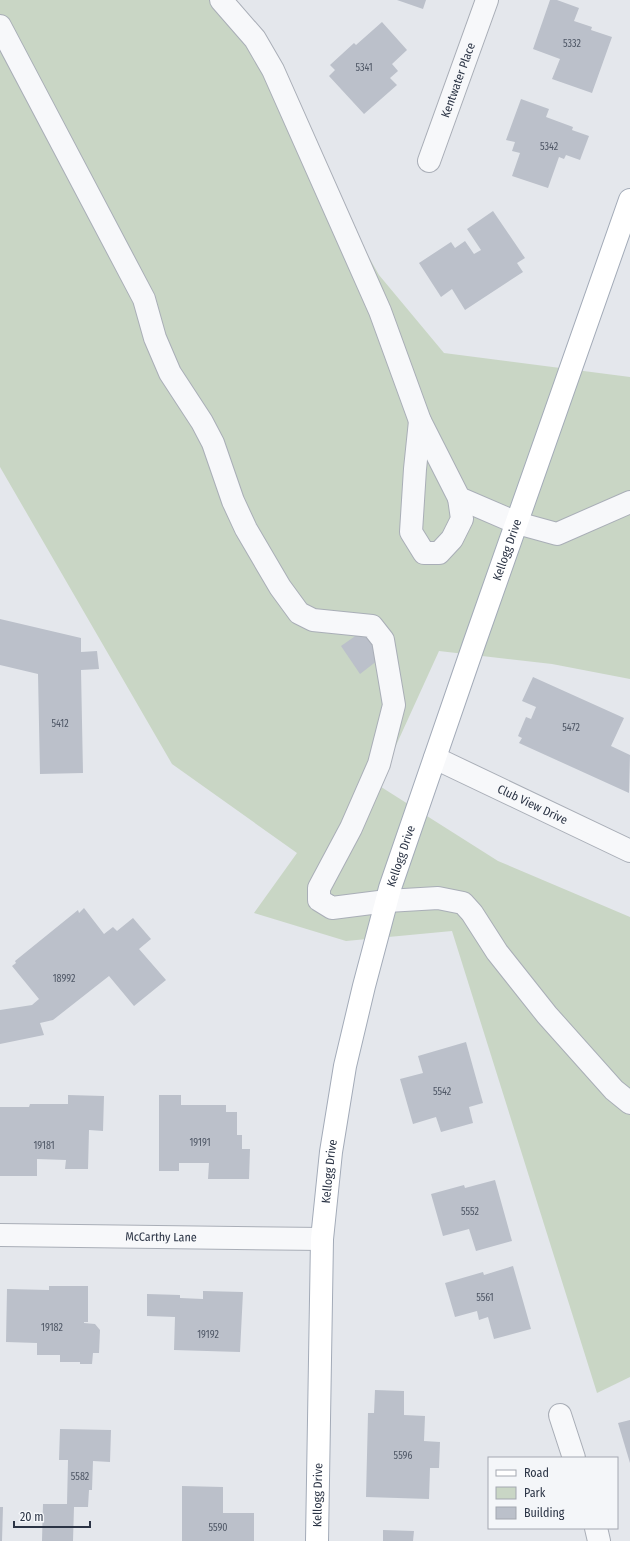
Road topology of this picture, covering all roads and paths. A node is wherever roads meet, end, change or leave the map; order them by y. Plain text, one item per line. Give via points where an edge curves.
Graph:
1 (221, 0) edge
2 (487, 0) edge
3 (0, 26) edge
4 (430, 161) dead end
5 (630, 200) edge
6 (420, 421) junction
7 (459, 498) junction
8 (630, 502) edge
9 (517, 523) junction
10 (435, 758) junction
11 (630, 851) edge
12 (387, 901) junction
13 (630, 1103) edge
14 (0, 1235) edge
15 (322, 1239) junction
16 (560, 1415) dead end
17 (574, 1457) edge
18 (596, 1529) edge
19 (317, 1541) edge
20 (599, 1541) edge

1 - 6 street via 255,39 273,70 380,311
2 - 4 street, Kentwater Place
3 - 12 street via 144,299 155,338 170,373 192,404 211,438 233,501 246,529 280,587 299,613 313,620 372,626 383,640 394,705 379,764 319,888 319,894 320,900 332,908
5 - 9 main road, Kellogg Drive
6 - 7 street
6 - 7 street via 411,532 424,553 439,553 452,539 462,519
7 - 9 street
8 - 9 street via 557,534
9 - 10 main road, Kellogg Drive
10 - 11 street, Club View Drive
10 - 12 main road, Kellogg Drive
12 - 13 street via 438,898 463,903 497,952 547,1015 614,1090
12 - 15 main road, Kellogg Drive via 345,1066 331,1152
14 - 15 street, McCarthy Lane
15 - 19 main road, Kellogg Drive
16 - 17 street
18 - 20 street

